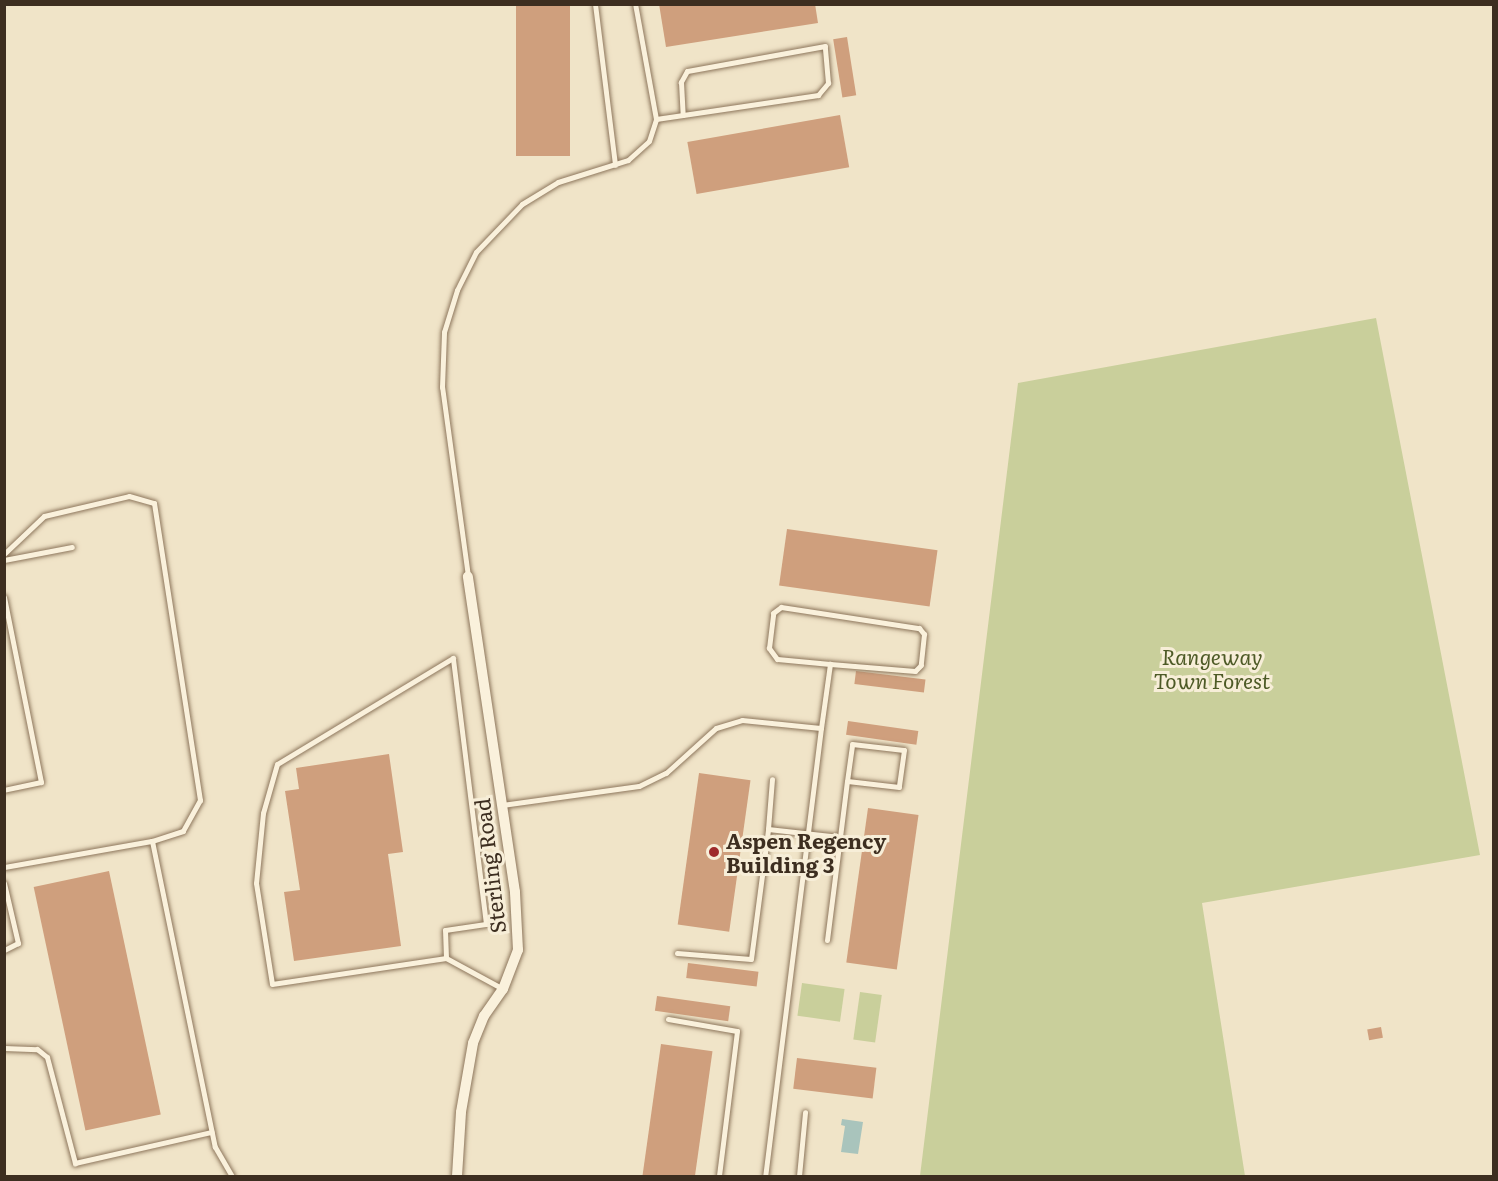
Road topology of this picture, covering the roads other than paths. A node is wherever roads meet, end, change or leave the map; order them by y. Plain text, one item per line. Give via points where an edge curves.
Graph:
1 (595, 4) edge
2 (635, 4) edge
3 (683, 115) junction
4 (656, 119) junction
5 (615, 165) junction
6 (72, 547) dead end
7 (4, 554) edge
8 (4, 560) edge
9 (468, 576) joint
10 (4, 597) edge
11 (830, 664) junction
12 (822, 728) junction
13 (772, 779) dead end
14 (847, 781) junction
15 (4, 790) edge
16 (502, 805) junction
17 (768, 829) junction
18 (806, 833) junction
19 (840, 837) junction
20 (152, 840) junction
21 (4, 867) edge
22 (4, 883) edge
23 (827, 940) dead end
24 (4, 950) edge
25 (677, 953) dead end
26 (446, 958) junction
27 (503, 989) junction
28 (668, 1019) dead end
29 (4, 1048) edge
30 (805, 1112) dead end
31 (212, 1132) junction
32 (232, 1176) edge
33 (457, 1176) edge
34 (719, 1176) edge
35 (765, 1176) edge
36 (799, 1176) edge

1 - 5 lane
2 - 4 lane
3 - 3 lane via 818,95 828,83 825,46 687,71 681,82
3 - 4 lane
4 - 5 lane via 655,129 641,152
5 - 9 lane via 558,182 522,204 476,252 457,290 444,332 442,387
6 - 8 lane
7 - 20 lane via 44,516 129,496 154,503 200,800 183,831
9 - 16 street, Sterling Road
10 - 15 lane via 41,782
11 - 11 lane via 777,659 770,648 773,613 781,607 919,628 924,634 921,665 915,671
11 - 12 lane
12 - 16 lane via 742,720 716,728 666,773 639,786
12 - 18 lane
13 - 17 lane
14 - 14 lane via 852,744 904,750 899,787
14 - 19 lane
16 - 27 street, Sterling Road via 518,950
17 - 18 lane
17 - 25 lane via 752,959
18 - 19 lane
18 - 35 lane
19 - 23 lane
20 - 21 lane
20 - 31 lane
22 - 24 lane via 18,943
26 - 26 lane via 272,984 256,883 263,813 277,765 453,658 486,924 445,930
26 - 27 lane
27 - 33 street, Sterling Road via 484,1016 473,1043 461,1112
28 - 34 lane via 737,1031
29 - 31 lane via 37,1049 47,1057 75,1164
30 - 36 lane
31 - 32 lane via 215,1147

